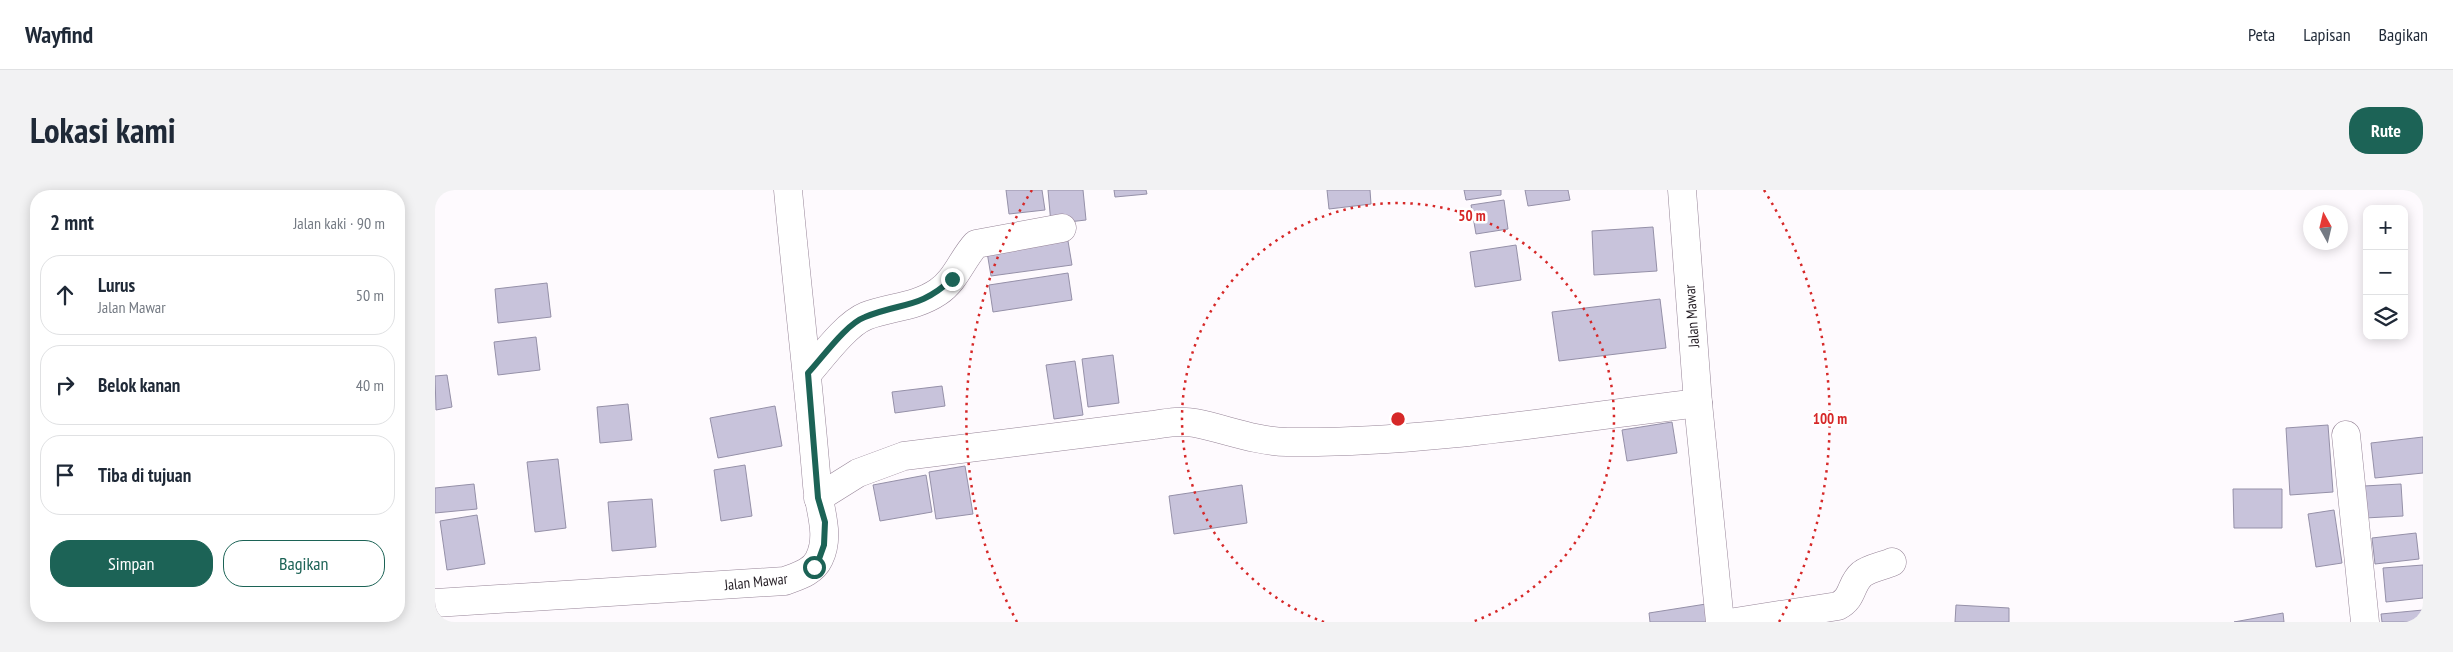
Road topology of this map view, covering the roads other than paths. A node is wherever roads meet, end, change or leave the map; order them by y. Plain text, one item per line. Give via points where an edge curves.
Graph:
1 (788, 190) edge
2 (1682, 190) edge
3 (1062, 228) dead end
4 (808, 373) junction
5 (1698, 403) junction
6 (2346, 435) dead end
7 (818, 498) junction
8 (1892, 562) dead end
9 (435, 603) edge
10 (1720, 622) edge
11 (1735, 622) edge
12 (2365, 622) edge

1 - 4 street, Jalan Mawar
2 - 5 street, Jalan Mawar
3 - 4 street via 977,244 940,291 922,302 854,323
4 - 7 street, Jalan Mawar
5 - 7 street via 1434,435 1343,441 1286,442 1247,437 1194,423 1153,424 904,456 858,473
5 - 10 street, Jalan Mawar
6 - 12 street
7 - 9 street, Jalan Mawar via 825,522 824,545 819,559 804,574 785,581
8 - 11 street via 1862,574 1846,602 1838,606

